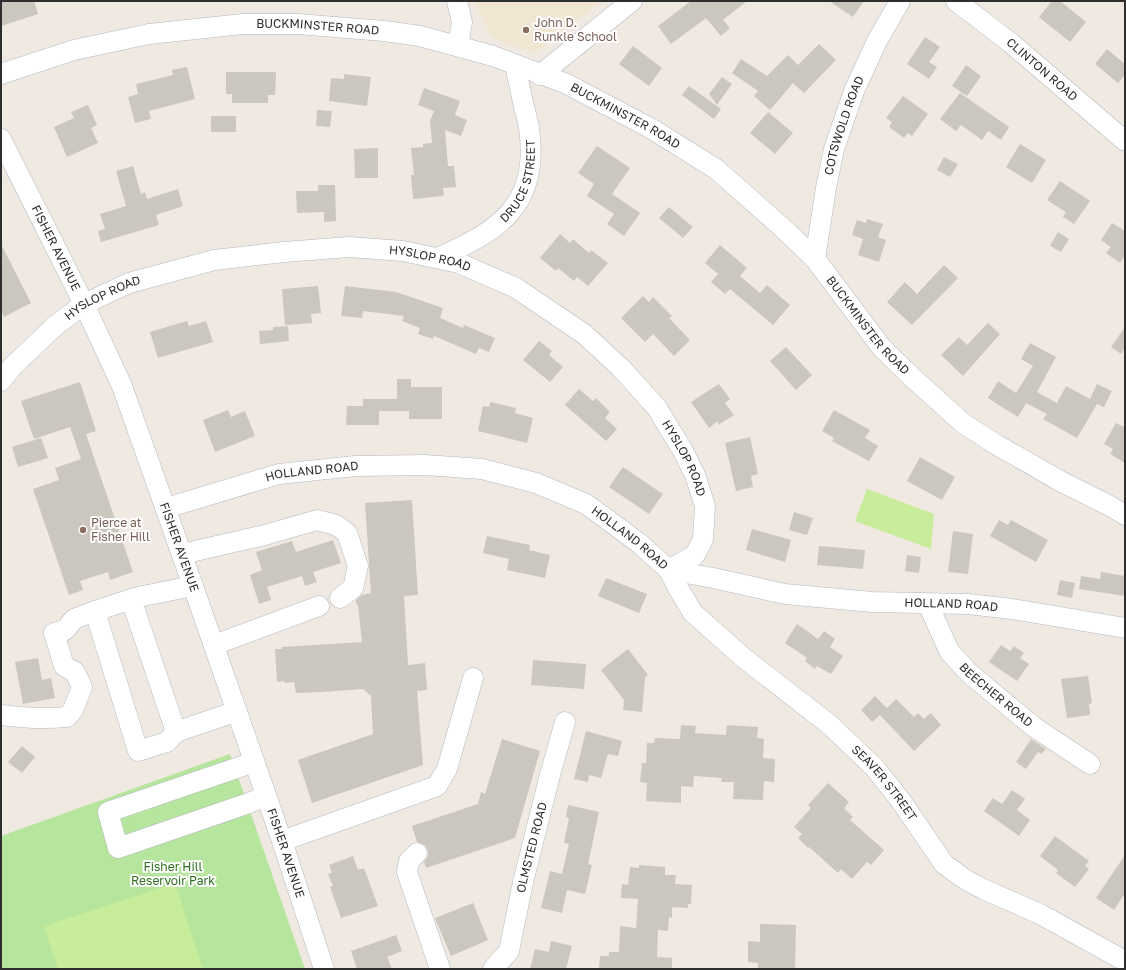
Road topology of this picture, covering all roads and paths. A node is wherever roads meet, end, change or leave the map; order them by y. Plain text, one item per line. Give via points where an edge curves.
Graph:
1 (457, 1) edge
2 (632, 1) edge
3 (900, 1) edge
4 (956, 1) edge
5 (458, 46) junction
6 (515, 65) junction
7 (1, 74) edge
8 (540, 75) junction
9 (1, 139) edge
10 (1125, 142) edge
11 (436, 258) junction
12 (815, 259) junction
13 (84, 304) junction
14 (1, 381) edge
15 (166, 508) junction
16 (1125, 515) edge
17 (182, 554) junction
18 (669, 570) junction
19 (193, 586) junction
20 (340, 598) dead end
21 (131, 599) junction
22 (928, 604) junction
23 (319, 606) dead end
24 (95, 611) junction
25 (1125, 628) edge
26 (214, 644) junction
27 (472, 678) dead end
28 (236, 711) junction
29 (1, 715) edge
30 (565, 722) dead end
31 (176, 732) junction
32 (254, 762) junction
33 (1090, 764) dead end
34 (266, 796) junction
35 (282, 841) junction
36 (417, 853) dead end
37 (1125, 961) edge
38 (324, 969) edge
39 (440, 969) edge
40 (493, 969) edge

1 - 5 street via 462,22
2 - 8 street
3 - 12 street, COTSWOLD ROAD via 877,41 854,91 834,149
4 - 10 street, CLINTON ROAD via 1011,43
5 - 6 street, BUCKMINSTER ROAD
5 - 7 street, BUCKMINSTER ROAD via 420,36 384,31 298,24 243,24 149,34 74,50
6 - 8 street, BUCKMINSTER ROAD
6 - 11 street, DRUCE STREET via 531,145 529,177 523,193 506,218 489,232
8 - 12 street, BUCKMINSTER ROAD via 567,84 652,129 716,169
9 - 13 street, FISHER AVENUE
11 - 13 street, HYSLOP ROAD via 403,251 349,247 214,260 129,283
11 - 18 street, HYSLOP ROAD via 459,263 516,288 584,334 621,368 657,408 684,451 705,506 702,539 695,555
12 - 16 street, BUCKMINSTER ROAD via 882,348 964,424 1055,479
13 - 14 street, HYSLOP ROAD via 55,326
13 - 15 street, FISHER AVENUE via 118,378
15 - 17 street, FISHER AVENUE
15 - 18 street, HOLLAND ROAD via 279,474 356,466 425,464 482,469 536,483 586,504
17 - 19 street, FISHER AVENUE
17 - 20 street via 317,520 336,525 347,533 358,566 353,588
18 - 22 street, HOLLAND ROAD via 785,594
18 - 37 street, SEAVER STREET via 693,613 745,659 830,725 875,768 944,864 966,880 1040,914
19 - 21 street
19 - 26 street, FISHER AVENUE
21 - 24 street
21 - 31 street
22 - 25 street, HOLLAND ROAD via 968,604 1012,609
22 - 33 street, BEECHER ROAD via 949,651 969,673 1034,727
23 - 26 street
24 - 29 street via 74,619 65,630 54,633 64,666 75,672 82,687 73,710 67,716 54,718
24 - 31 street via 138,751 167,742
26 - 28 street, FISHER AVENUE
27 - 35 street via 448,769 437,786
28 - 31 street
28 - 32 street, FISHER AVENUE
30 - 40 street, OLMSTED ROAD via 523,882 509,951
32 - 34 street, FISHER AVENUE
32 - 34 street via 108,812 118,848
34 - 35 street, FISHER AVENUE
35 - 38 street, FISHER AVENUE
36 - 39 street via 409,861 407,872

